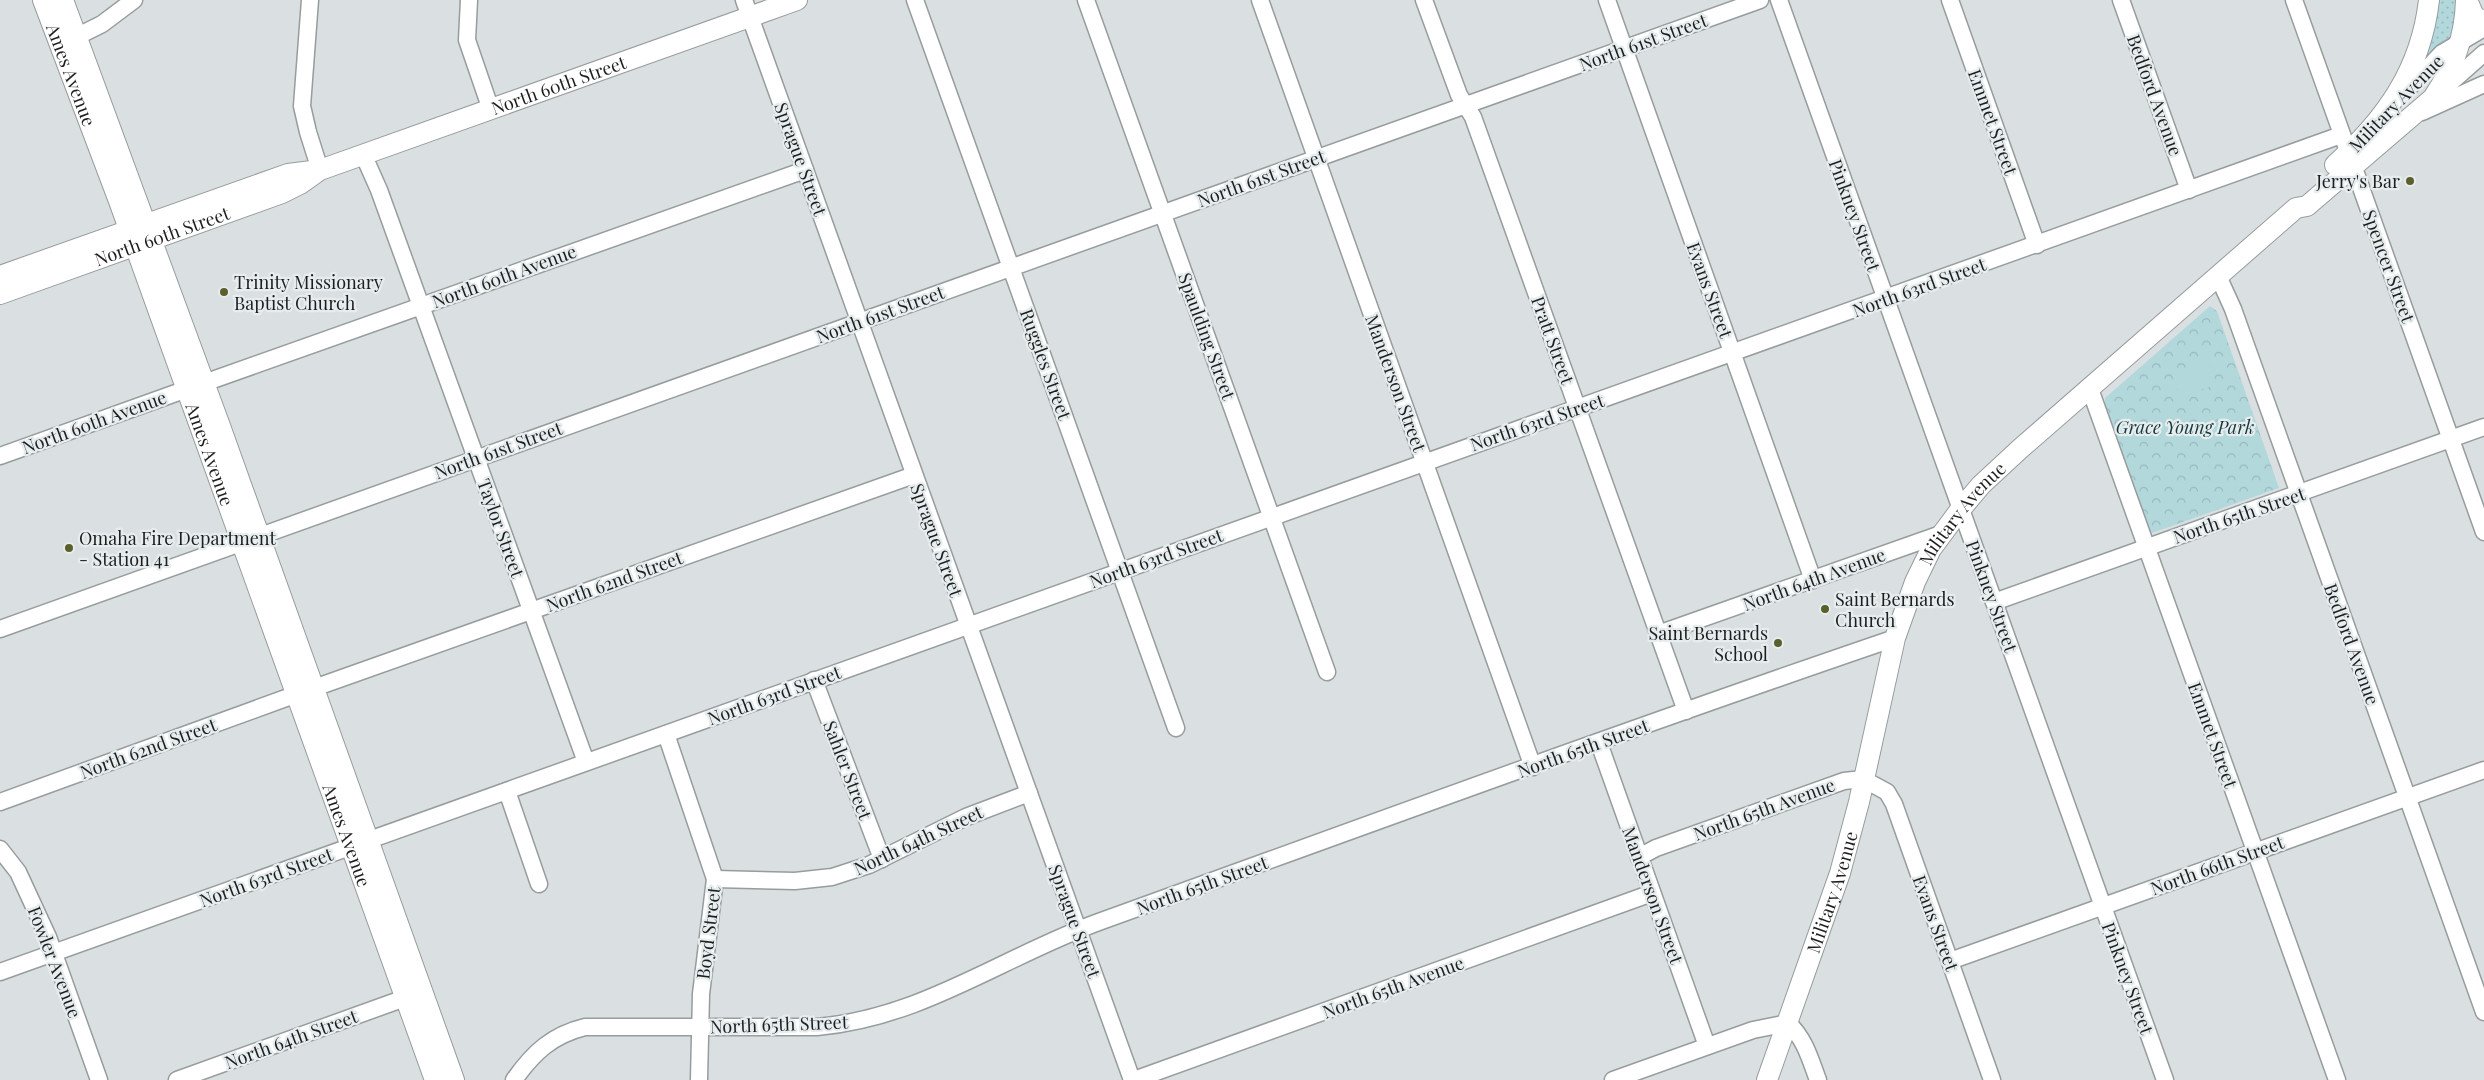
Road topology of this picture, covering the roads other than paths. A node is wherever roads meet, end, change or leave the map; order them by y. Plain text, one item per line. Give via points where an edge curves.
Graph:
1 (43, 0) edge
2 (62, 0) edge
3 (134, 0) edge
4 (310, 0) edge
5 (469, 0) edge
6 (797, 0) edge
7 (915, 0) edge
8 (1086, 0) edge
9 (1260, 0) edge
10 (1424, 0) edge
11 (1607, 0) edge
12 (1760, 0) edge
13 (1779, 0) edge
14 (1950, 0) edge
15 (2122, 0) edge
16 (2294, 0) edge
17 (2429, 0) edge
18 (2466, 0) edge
19 (1724, 6) edge
20 (747, 8) edge
21 (2484, 22) edge
22 (2484, 28) edge
23 (2462, 40) junction
24 (68, 41) junction
25 (1624, 48) junction
26 (2484, 53) edge
27 (2484, 84) edge
28 (2433, 98) junction
29 (1466, 105) junction
30 (2391, 106) junction
31 (491, 110) junction
32 (2414, 117) junction
33 (2341, 134) junction
34 (2312, 146) junction
35 (363, 154) junction
36 (1316, 158) junction
37 (2345, 162) junction
38 (320, 170) junction
39 (805, 170) junction
40 (2189, 190) junction
41 (1163, 213) junction
42 (140, 235) junction
43 (2037, 244) junction
44 (1011, 267) junction
45 (0, 276) edge
46 (2218, 276) junction
47 (0, 294) edge
48 (1885, 299) junction
49 (422, 306) junction
50 (859, 321) junction
51 (1732, 354) junction
52 (196, 386) junction
53 (2090, 389) junction
54 (1577, 408) junction
55 (2484, 427) edge
56 (2451, 439) junction
57 (0, 456) edge
58 (476, 458) junction
59 (1424, 462) junction
60 (914, 475) junction
61 (2299, 494) junction
62 (1960, 510) junction
63 (1272, 516) junction
64 (2484, 532) edge
65 (1941, 534) junction
66 (251, 538) junction
67 (2146, 548) junction
68 (1120, 571) junction
69 (1813, 580) junction
70 (1994, 602) junction
71 (531, 611) junction
72 (968, 626) junction
73 (0, 629) edge
74 (1658, 634) junction
75 (1895, 638) junction
76 (1327, 672) dead end
77 (814, 680) junction
78 (305, 691) junction
79 (1686, 712) junction
80 (1176, 728) dead end
81 (666, 734) junction
82 (1599, 743) junction
83 (586, 762) junction
84 (1532, 767) junction
85 (2484, 770) edge
86 (1863, 779) junction
87 (507, 791) junction
88 (1029, 793) junction
89 (2407, 798) junction
90 (0, 802) edge
91 (360, 843) junction
92 (0, 849) edge
93 (2255, 852) junction
94 (1639, 857) junction
95 (882, 859) junction
96 (716, 879) junction
97 (539, 884) dead end
98 (1652, 893) junction
99 (2102, 906) junction
100 (1078, 930) junction
101 (54, 952) junction
102 (1950, 961) junction
103 (0, 972) edge
104 (406, 998) junction
105 (2484, 1012) edge
106 (1788, 1023) junction
107 (699, 1026) junction
108 (1706, 1046) junction
109 (99, 1080) edge
110 (177, 1080) edge
111 (435, 1080) edge
112 (454, 1080) edge
113 (514, 1080) edge
114 (699, 1080) edge
115 (1133, 1080) edge
116 (1613, 1080) edge
117 (1767, 1080) edge
118 (1818, 1080) edge
119 (1992, 1080) edge
120 (2165, 1080) edge
121 (2337, 1080) edge

1 - 24 main road, Ames Avenue
2 - 24 main road, Ames Avenue
3 - 24 street via 117,14
4 - 38 street via 302,106
5 - 31 street via 467,40
6 - 20 main road, North 60th Street
7 - 44 street, Ruggles Street
8 - 41 street, Spaulding Street
9 - 36 street, Manderson Street
10 - 29 street, Pratt Street via 1458,95
11 - 25 street, Evans Street
12 - 19 street, North 61st Street
13 - 48 street, Pinkney Street
14 - 43 street, Emmet Street
15 - 40 street, Bedford Avenue
16 - 33 street, Spencer Street
17 - 30 main road via 2415,59
18 - 21 main road via 2474,16
18 - 23 main road
19 - 25 street, North 61st Street
20 - 31 main road, North 60th Street
20 - 39 street, Sprague Street
22 - 23 street, Military Avenue
23 - 28 main road via 2445,80
23 - 30 street, Military Avenue via 2442,53
24 - 42 main road, Ames Avenue
25 - 29 street, North 61st Street
25 - 51 street, Evans Street
26 - 28 street, Military Avenue
27 - 32 street
28 - 32 main road, Military Avenue
29 - 36 street, North 61st Street
29 - 54 street, Pratt Street
30 - 37 main road, Military Avenue
31 - 35 main road, North 60th Street
32 - 37 main road, Military Avenue
33 - 34 street, North 63rd Street
33 - 37 street, Spencer Street
34 - 37 street via 2326,149
34 - 40 street, North 63rd Street
35 - 38 main road, North 60th Street
35 - 49 street, Taylor Street
36 - 41 street, North 61st Street
36 - 59 street, Manderson Street
37 - 46 main road, Military Avenue via 2307,206 2296,208
37 - 56 street, Spencer Street
38 - 42 main road, North 60th Street via 288,174
39 - 49 street, North 60th Avenue
39 - 50 street, Sprague Street
40 - 43 street, North 63rd Street
41 - 44 street, North 61st Street
41 - 63 street, Spaulding Street
42 - 45 main road, North 60th Street
42 - 47 main road, North 60th Street
42 - 52 main road, Ames Avenue
43 - 48 street, North 63rd Street
44 - 50 street, North 61st Street
44 - 68 street, Ruggles Street
46 - 53 main road, Military Avenue
46 - 61 street, Bedford Avenue
48 - 51 street, North 63rd Street
48 - 62 street, Pinkney Street
49 - 52 street, North 60th Avenue
49 - 58 street, Taylor Street
50 - 58 street, North 61st Street
50 - 60 street, Sprague Street
51 - 54 street, North 63rd Street
51 - 69 street, Evans Street
52 - 57 street, North 60th Avenue
52 - 66 main road, Ames Avenue
53 - 62 main road, Military Avenue via 2008,460
53 - 67 street, Emmet Street
54 - 59 street, North 63rd Street
54 - 74 street, Pratt Street
55 - 56 street, North 65th Street
56 - 61 street, North 65th Street
56 - 64 street, Spencer Street
58 - 66 street, North 61st Street
58 - 71 street, Taylor Street
59 - 63 street, North 63rd Street
59 - 84 street, Manderson Street
60 - 71 street, North 62nd Street
60 - 72 street, Sprague Street
61 - 67 street, North 65th Street
61 - 89 street, Bedford Avenue
62 - 65 main road, Military Avenue
62 - 70 street, Pinkney Street
63 - 68 street, North 63rd Street
63 - 76 street, Spaulding Street
65 - 69 street, North 64th Avenue
65 - 75 main road, Military Avenue via 1922,564
66 - 73 street, North 61st Street
66 - 78 main road, Ames Avenue
67 - 70 street, North 65th Street
67 - 93 street, Emmet Street
68 - 72 street, North 63rd Street
68 - 80 street, Ruggles Street
69 - 74 street, North 64th Avenue
70 - 99 street, Pinkney Street
71 - 78 street, North 62nd Street
71 - 83 street, Taylor Street
72 - 77 street, North 63rd Street
72 - 88 street, Sprague Street
74 - 79 street, Pratt Street
75 - 79 street, North 65th Street
75 - 86 main road, Military Avenue
77 - 81 street, North 63rd Street
77 - 95 street, Sahler Street
78 - 90 street, North 62nd Street
78 - 91 main road, Ames Avenue
79 - 82 street, North 65th Street
81 - 83 street, North 63rd Street
81 - 96 street, Boyd Street
82 - 84 street, North 65th Street
82 - 94 street, Manderson Street
83 - 87 street, North 63rd Street
84 - 100 street, North 65th Street
85 - 89 street, North 66th Street
86 - 94 street, North 65th Avenue via 1828,785
86 - 102 street, Evans Street via 1887,792 1894,804
86 - 106 main road, Military Avenue via 1840,873
87 - 91 street, North 63rd Street
87 - 97 street
88 - 95 street, North 64th Street via 966,817
88 - 100 street, Sprague Street
89 - 93 street, North 66th Street
89 - 105 street, Bedford Avenue
91 - 101 street, North 63rd Street
91 - 104 main road, Ames Avenue
91 - 112 main road, Ames Avenue
92 - 101 street, Fowler Avenue via 27,889
93 - 99 street, North 66th Street
93 - 121 street, Emmet Street
94 - 98 street, Manderson Street
95 - 96 street, North 64th Street via 852,872 818,879
96 - 107 street, Boyd Street
98 - 108 street, Manderson Street
98 - 115 street, North 65th Avenue
99 - 102 street, North 66th Street
99 - 120 street, Pinkney Street
100 - 107 street, North 65th Street via 922,1002 870,1020 817,1027
100 - 115 street, Sprague Street
101 - 103 street, North 63rd Street
101 - 109 street, Fowler Avenue
102 - 119 street, Evans Street
104 - 110 street, North 64th Street
104 - 111 main road, Ames Avenue
106 - 108 street via 1753,1030
106 - 117 main road, Military Avenue
106 - 118 street via 1806,1046
107 - 113 street, North 65th Street via 596,1026 572,1030 540,1047
107 - 114 street, Boyd Street
108 - 116 street

